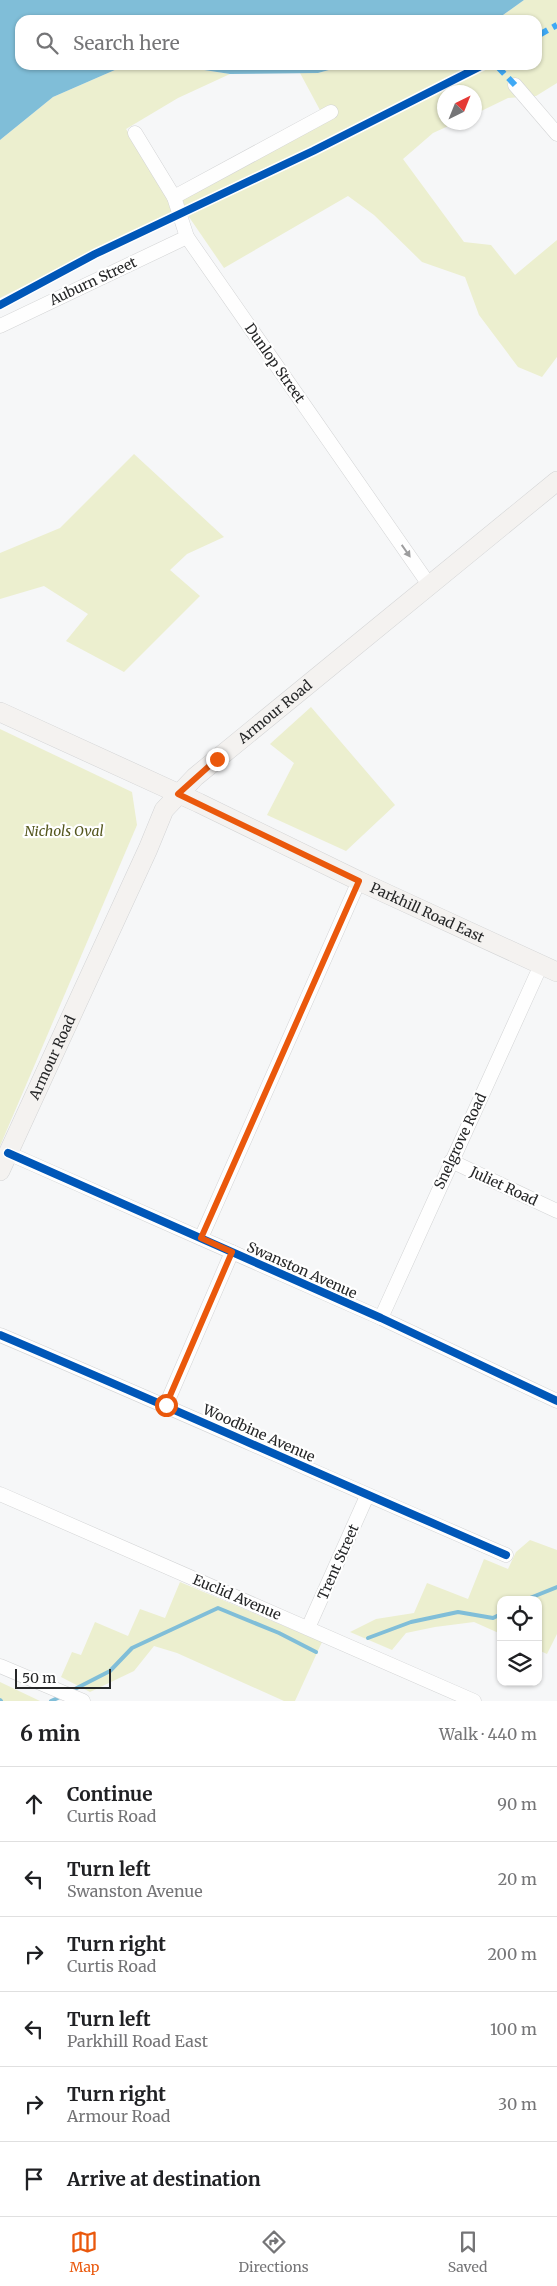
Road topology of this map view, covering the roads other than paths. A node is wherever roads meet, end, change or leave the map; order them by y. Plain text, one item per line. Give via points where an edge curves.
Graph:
1 (515, 85) dead end
2 (331, 112) dead end
3 (135, 132) dead end
4 (557, 134) edge
5 (174, 197) junction
6 (187, 237) junction
7 (0, 326) edge
8 (557, 481) edge
9 (430, 586) junction
10 (0, 712) edge
11 (178, 794) junction
12 (359, 881) junction
13 (549, 969) edge
14 (8, 1153) junction
15 (451, 1161) junction
16 (0, 1171) edge
17 (557, 1211) edge
18 (201, 1238) junction
19 (232, 1252) junction
20 (381, 1318) junction
21 (0, 1335) edge
22 (557, 1401) edge
23 (166, 1405) junction
24 (0, 1494) edge
25 (368, 1496) junction
26 (506, 1555) dead end
27 (308, 1628) junction
28 (0, 1666) edge
29 (77, 1698) edge
30 (474, 1701) edge

1 - 4 street
2 - 5 street
3 - 5 street, Dunlop Street
5 - 6 street, Dunlop Street
6 - 7 street, Auburn Street
6 -> 9 street, Dunlop Street
8 - 9 main road, Armour Road
9 - 11 main road, Armour Road
10 - 11 main road, Parkhill Road East
11 - 12 main road, Parkhill Road East
11 - 14 main road, Armour Road via 164,810
12 - 13 main road, Parkhill Road East
12 - 18 street
13 - 15 street, Snelgrove Road
14 - 16 main road, Armour Road
14 - 18 street, Swanston Avenue
15 - 17 street, Juliet Road
15 - 20 street, Snelgrove Road
18 - 19 street, Swanston Avenue
19 - 20 street, Swanston Avenue
19 - 23 street
20 - 22 street, Swanston Avenue
21 - 23 street, Woodbine Avenue
23 - 25 street, Woodbine Avenue
24 - 27 street, Euclid Avenue
25 - 26 street, Woodbine Avenue
25 - 27 street, Trent Street
27 - 30 street, Euclid Avenue
28 - 29 street

